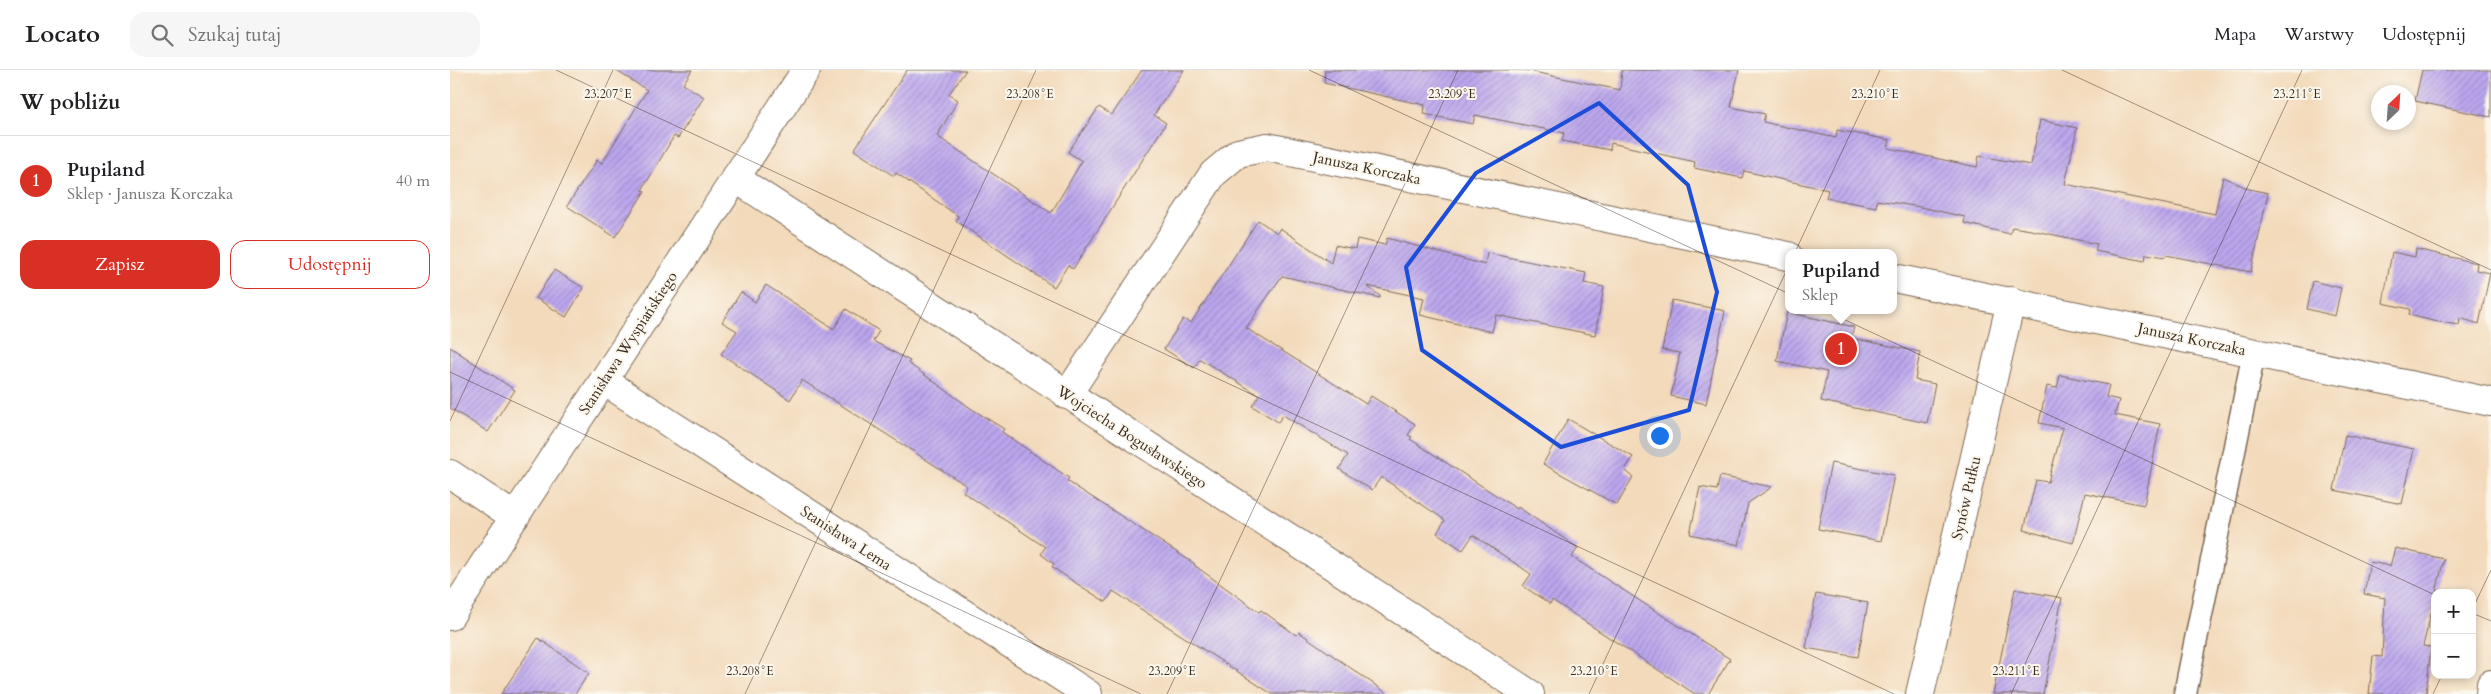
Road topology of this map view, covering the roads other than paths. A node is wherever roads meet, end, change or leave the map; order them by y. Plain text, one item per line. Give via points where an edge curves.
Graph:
1 (806, 70) edge
2 (735, 178) junction
3 (1785, 255) edge
4 (1897, 279) edge
5 (2010, 301) junction
6 (2254, 352) junction
7 (604, 381) junction
8 (1067, 395) junction
9 (2491, 402) edge
10 (450, 474) edge
11 (515, 517) junction
12 (450, 616) edge
13 (2491, 684) edge
14 (1088, 694) edge
15 (1530, 694) edge
16 (1920, 694) edge
17 (2185, 694) edge
18 (2490, 694) edge

1 - 2 street, Stanisława Wyspiańskiego
2 - 7 street, Stanisława Wyspiańskiego
2 - 8 street, Wojciecha Bogusławskiego
3 - 8 street, Janusza Korczaka via 1267,146 1238,153 1212,174
4 - 5 street, Janusza Korczaka
5 - 6 street, Janusza Korczaka
5 - 16 street, Synów Pułku
6 - 9 street, Janusza Korczaka
6 - 17 lane
7 - 11 street, Stanisława Wyspiańskiego
7 - 14 street, Stanisława Lema
8 - 15 street, Wojciecha Bogusławskiego
10 - 11 street
11 - 12 street, Stanisława Wyspiańskiego
13 - 18 street

